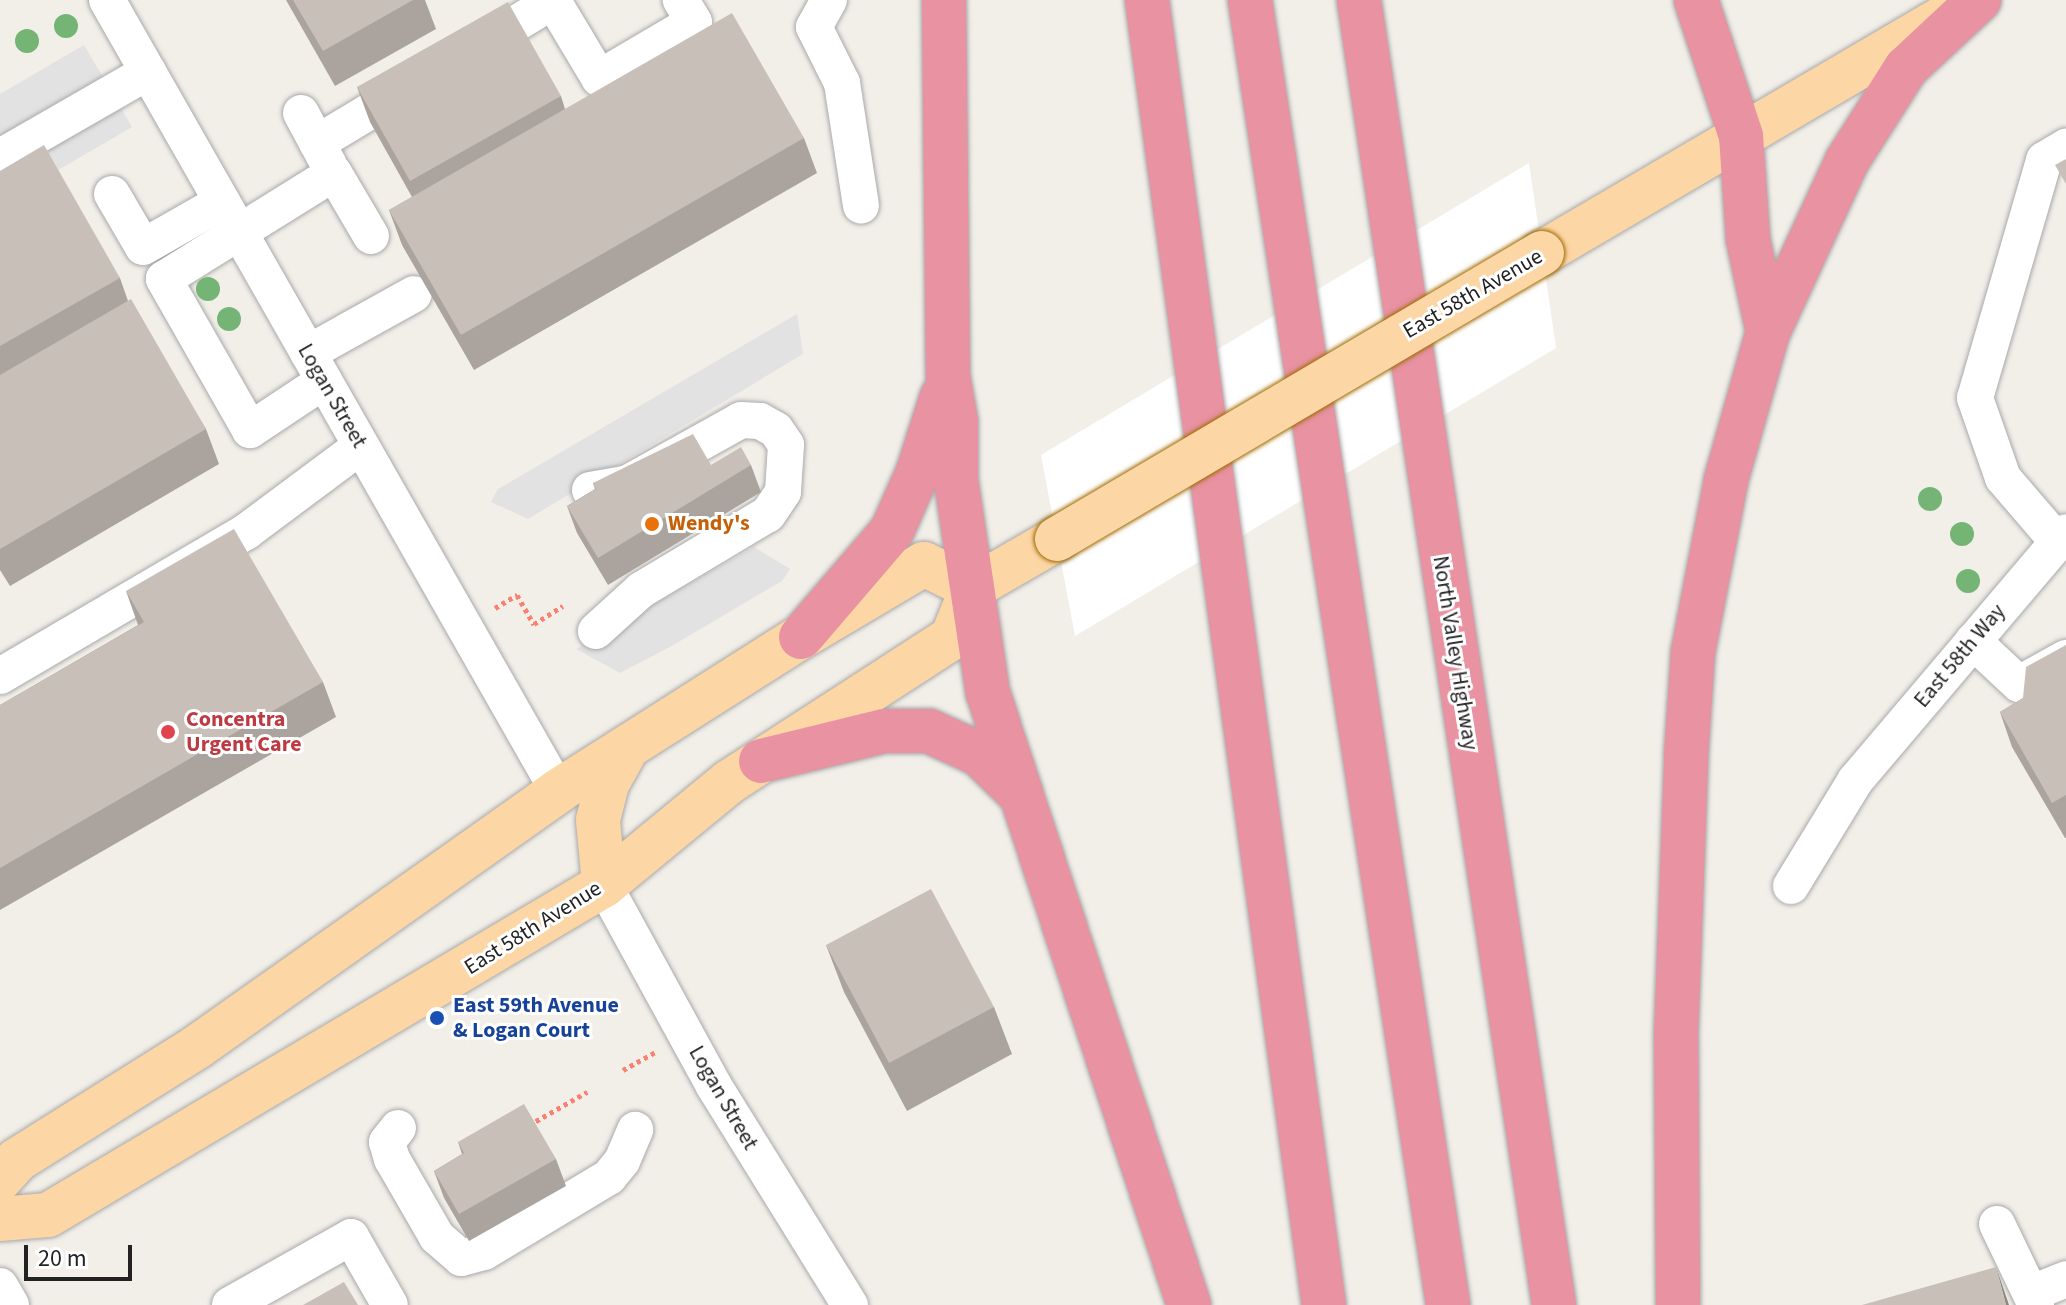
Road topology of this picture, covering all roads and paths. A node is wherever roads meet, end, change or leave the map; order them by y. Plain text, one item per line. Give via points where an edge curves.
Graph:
1 (107, 0) edge
2 (681, 0) edge
3 (829, 0) edge
4 (944, 0) edge
5 (1147, 0) edge
6 (1250, 0) edge
7 (1359, 0) edge
8 (1696, 0) edge
9 (1976, 0) edge
10 (576, 8) edge
11 (148, 72) junction
12 (1741, 136) junction
13 (317, 143) junction
14 (2066, 147) edge
15 (0, 157) edge
16 (112, 194) dead end
17 (861, 206) dead end
18 (231, 217) junction
19 (371, 236) dead end
20 (414, 294) dead end
21 (1768, 332) junction
22 (316, 367) junction
23 (948, 376) junction
24 (361, 446) junction
25 (590, 490) edge
26 (2062, 537) edge
27 (972, 588) junction
28 (563, 606) dead end
29 (495, 608) dead end
30 (596, 631) dead end
31 (801, 637) junction
32 (1973, 641) junction
33 (2066, 658) edge
34 (0, 676) edge
35 (627, 748) junction
36 (761, 761) junction
37 (558, 791) junction
38 (1023, 797) junction
39 (604, 885) junction
40 (1791, 886) dead end
41 (655, 1052) dead end
42 (623, 1070) dead end
43 (587, 1092) dead end
44 (398, 1128) dead end
45 (635, 1130) dead end
46 (520, 1131) edge
47 (0, 1179) edge
48 (0, 1219) edge
49 (1997, 1224) dead end
50 (2066, 1279) edge
51 (0, 1286) edge
52 (2034, 1299) edge
53 (11, 1305) edge
54 (230, 1305) edge
55 (390, 1305) edge
56 (850, 1305) edge
57 (1189, 1305) edge
58 (1324, 1305) edge
59 (1448, 1305) edge
60 (1554, 1305) edge
61 (1678, 1305) edge

1 - 11 street, Logan Street
2 - 10 street via 694,22 599,78
3 - 17 street via 814,27 842,83
4 - 23 highway
5 - 58 highway
6 - 59 highway
7 - 60 highway, North Valley Highway
8 - 12 highway
9 - 12 main road, East 58th Avenue
9 - 21 highway via 1906,68 1870,120
10 - 13 street via 553,1
11 - 15 street
11 - 18 street, Logan Street
12 - 21 highway via 1748,239
12 - 27 main road, East 58th Avenue, bridge
13 - 18 street
13 - 19 street
14 - 26 street via 2044,160 1975,398 2003,478
16 - 18 street via 143,247
18 - 22 street, Logan Street
18 - 22 street via 164,279 250,430
20 - 22 street
21 - 61 highway via 1726,480 1693,652 1676,1036
22 - 24 street, Logan Street
23 - 27 highway
23 - 31 highway via 923,460 892,531
24 - 34 street via 247,531
24 - 37 street, Logan Street
25 - 30 street via 628,483 741,420 760,421 776,430 786,445 783,492 768,514 641,590
26 - 32 street, East 58th Way
27 - 31 main road via 924,564
27 - 36 main road, East 58th Avenue via 952,638
27 - 38 highway via 988,693
28 - 29 path via 534,624 517,595
31 - 35 main road
32 - 33 street via 2019,684
32 - 40 street, East 58th Way via 1855,781
35 - 37 main road
35 - 39 main road via 611,776 598,820
36 - 38 highway via 884,731 929,731 979,754
36 - 39 main road, East 58th Avenue
37 - 47 main road via 197,1047 17,1160
38 - 57 highway
39 - 48 main road, East 58th Avenue via 48,1215
39 - 56 street, Logan Street via 714,1086
41 - 42 path
43 - 46 path
44 - 45 street via 387,1142 392,1159 437,1237 461,1258 484,1252 609,1177
49 - 52 street
50 - 52 street
51 - 53 street
54 - 55 street via 351,1237

